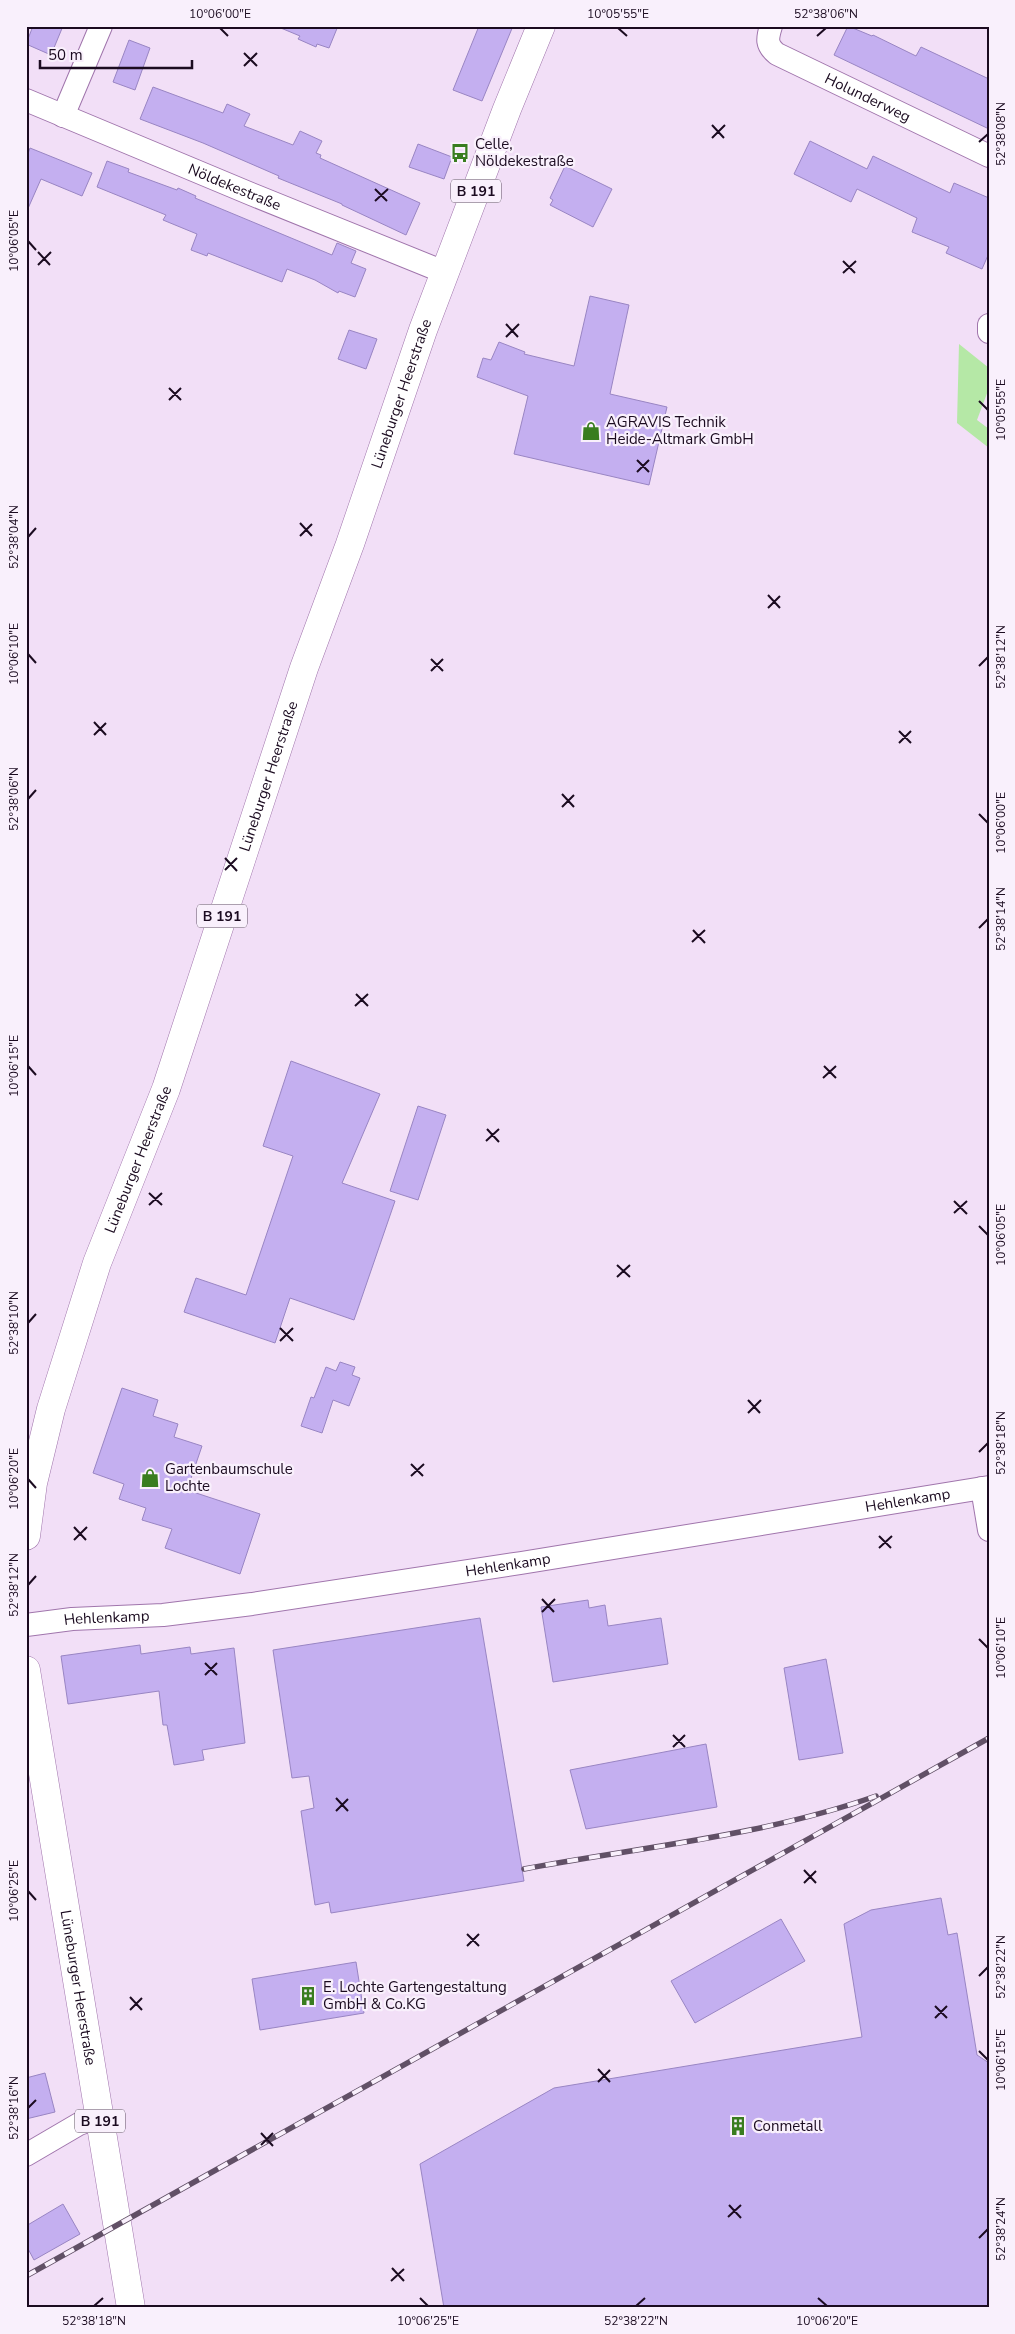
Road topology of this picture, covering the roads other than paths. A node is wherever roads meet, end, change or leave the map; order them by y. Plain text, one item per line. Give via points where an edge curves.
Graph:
1 (101, 26) edge
2 (541, 26) edge
3 (771, 26) edge
4 (26, 100) edge
5 (63, 116) junction
6 (989, 156) edge
7 (444, 272) junction
8 (989, 326) edge
9 (989, 332) edge
10 (985, 1487) edge
11 (989, 1530) edge
12 (26, 1536) edge
13 (26, 1625) edge
14 (26, 1670) edge
15 (99, 2117) junction
16 (26, 2155) edge
17 (130, 2308) edge

1 - 5 street
2 - 7 main road, Lüneburger Heerstraße / B 191
3 - 6 street, Holunderweg via 768,44 777,54
4 - 5 street, Nöldekestraße
5 - 7 street, Nöldekestraße
7 - 12 main road, Lüneburger Heerstraße / B 191 via 304,668 166,1089 98,1263 51,1410 33,1483
8 - 9 street
10 - 11 street
10 - 13 street, Hehlenkamp via 252,1604 163,1615 72,1619
14 - 15 main road, Lüneburger Heerstraße / B 191
15 - 16 street via 79,2124
15 - 17 main road, Lüneburger Heerstraße / B 191

